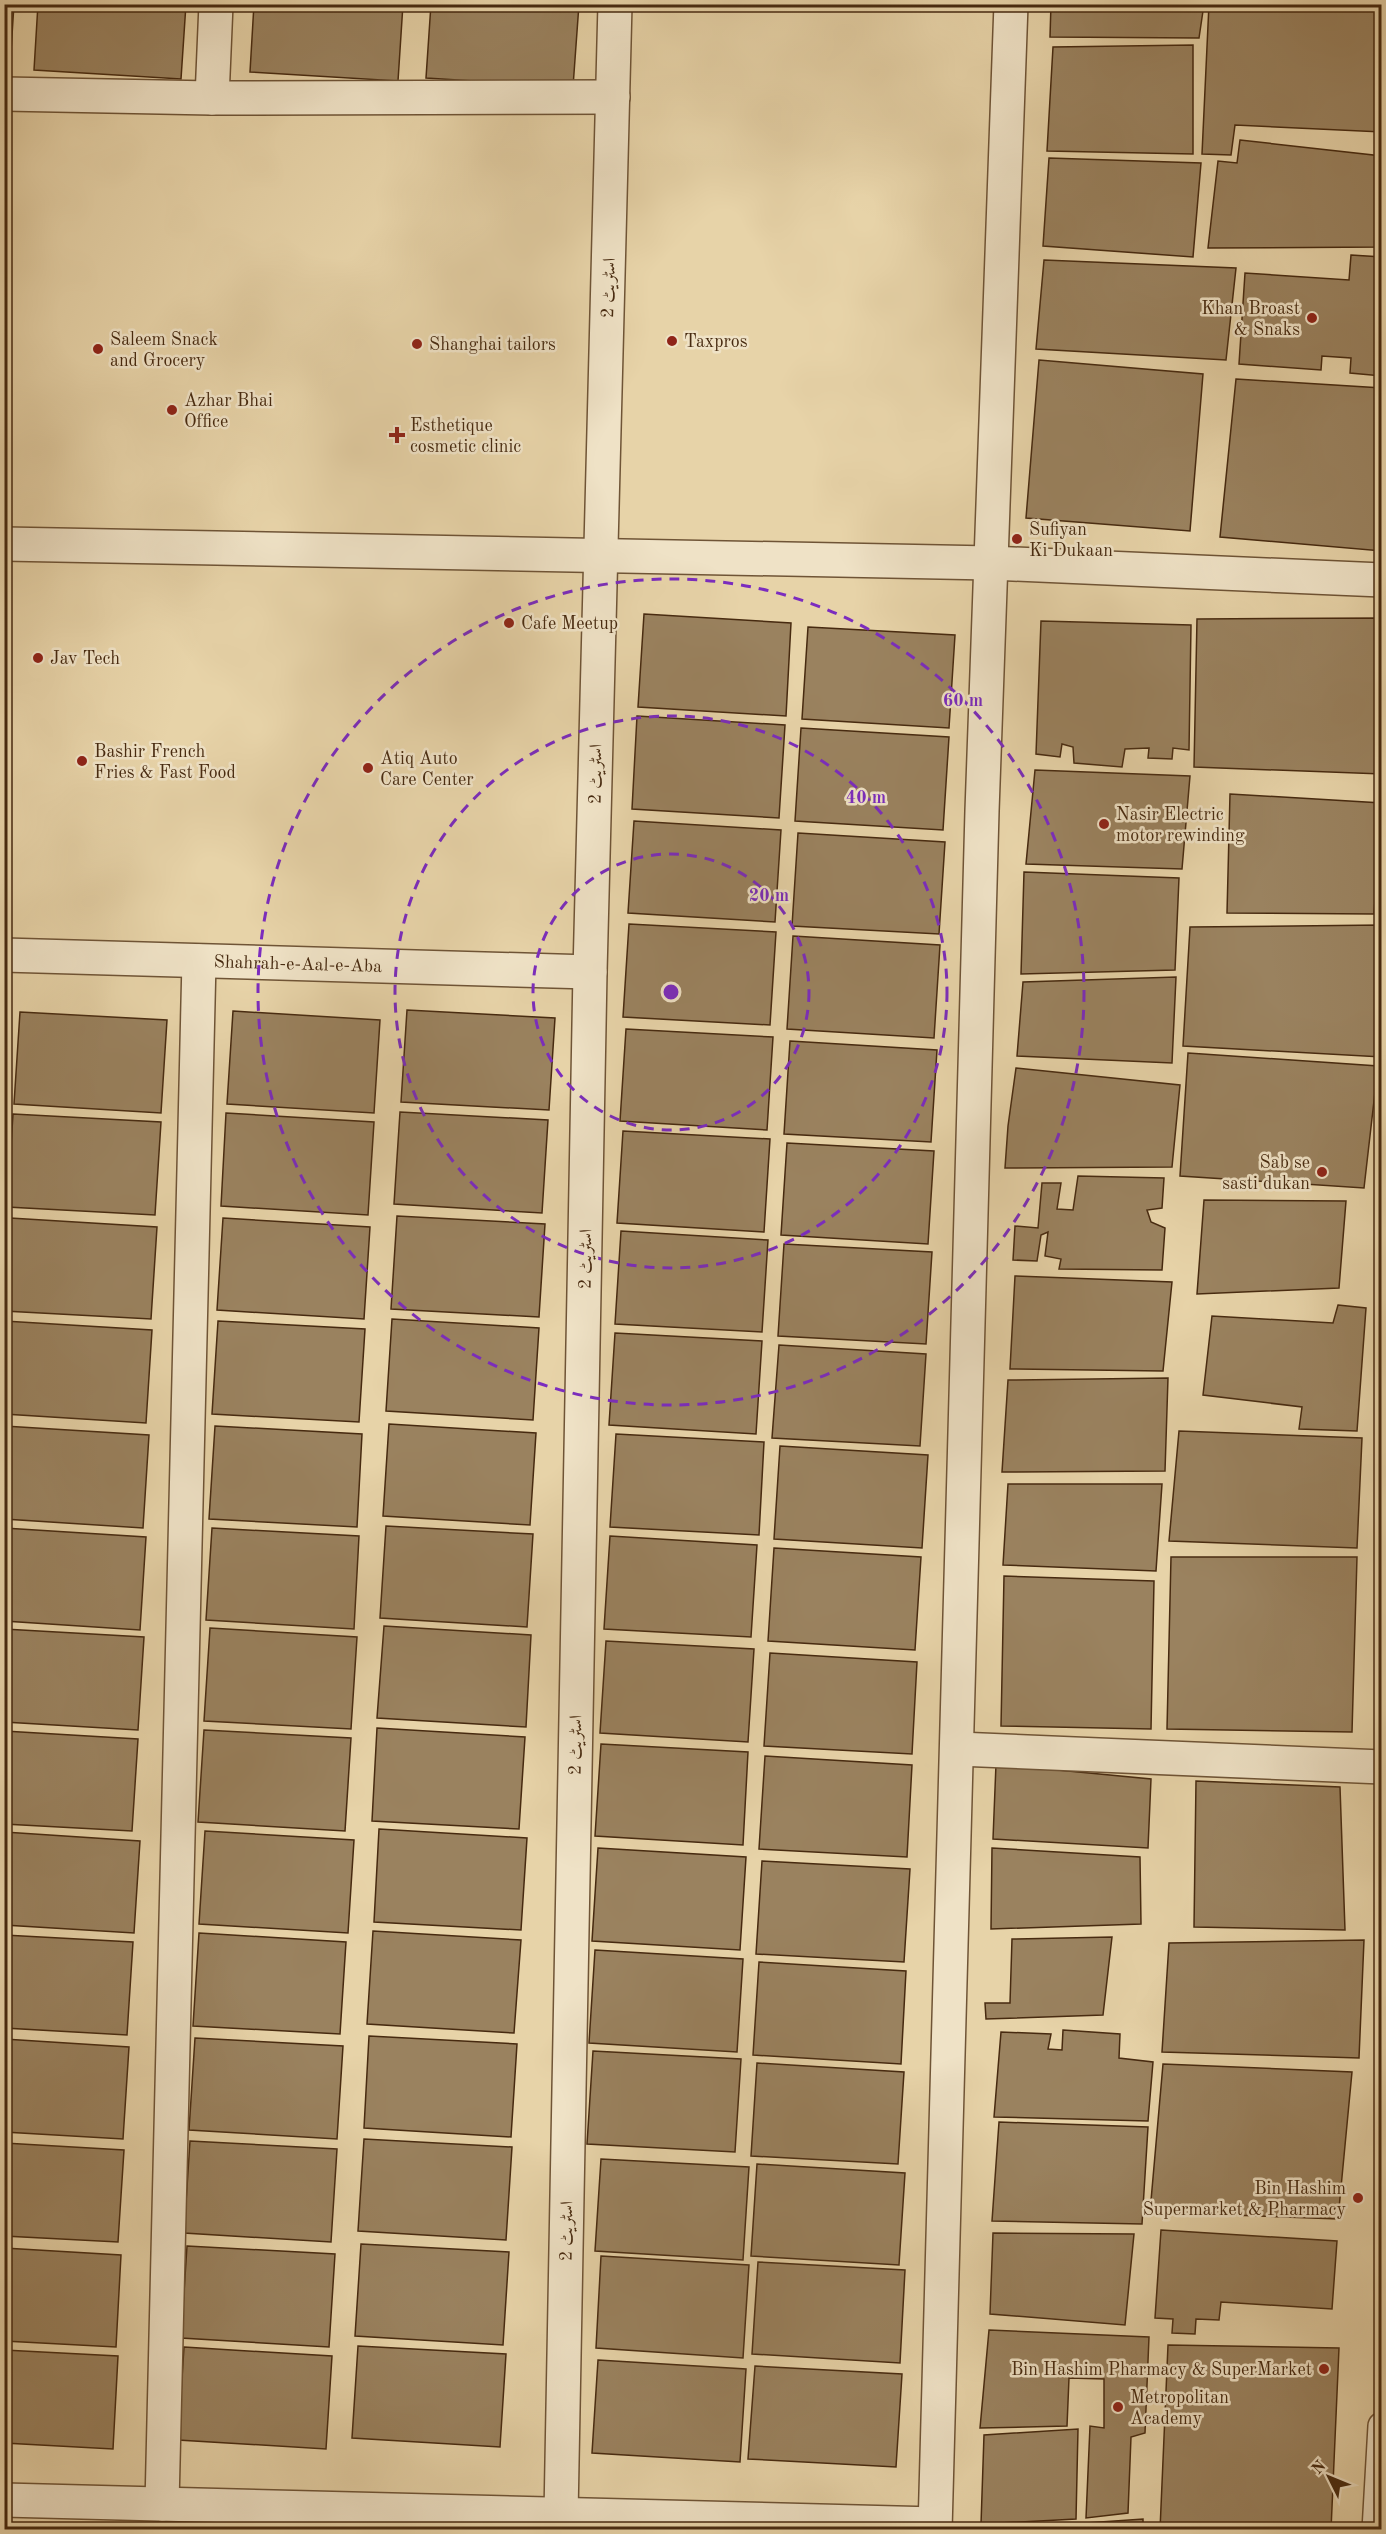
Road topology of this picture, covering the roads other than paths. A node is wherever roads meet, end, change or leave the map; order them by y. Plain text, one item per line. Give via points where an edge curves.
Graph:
1 (216, 4) edge
2 (615, 4) edge
3 (1011, 4) edge
4 (4, 94) edge
5 (613, 97) junction
6 (212, 98) junction
7 (4, 544) edge
8 (601, 556) junction
9 (991, 563) junction
10 (1382, 580) edge
11 (4, 955) edge
12 (199, 961) junction
13 (590, 972) junction
14 (958, 1749) junction
15 (1382, 1767) edge
16 (1382, 2426) edge
17 (4, 2500) edge
18 (162, 2504) junction
19 (561, 2515) junction
20 (935, 2527) edge
21 (1376, 2529) edge

1 - 6 street
2 - 5 street, اسٹریٹ 2
3 - 9 street
4 - 6 street
5 - 6 street
5 - 8 street, اسٹریٹ 2
7 - 8 street
8 - 9 street
8 - 13 street, اسٹریٹ 2
9 - 10 street
9 - 14 street via 981,811
11 - 12 street, Shahrah-e-Aal-e-Aba
12 - 13 street, Shahrah-e-Aal-e-Aba
12 - 18 street
13 - 19 street, اسٹریٹ 2
14 - 15 street
14 - 20 street
16 - 21 lane
17 - 18 street
18 - 19 street
19 - 20 street

